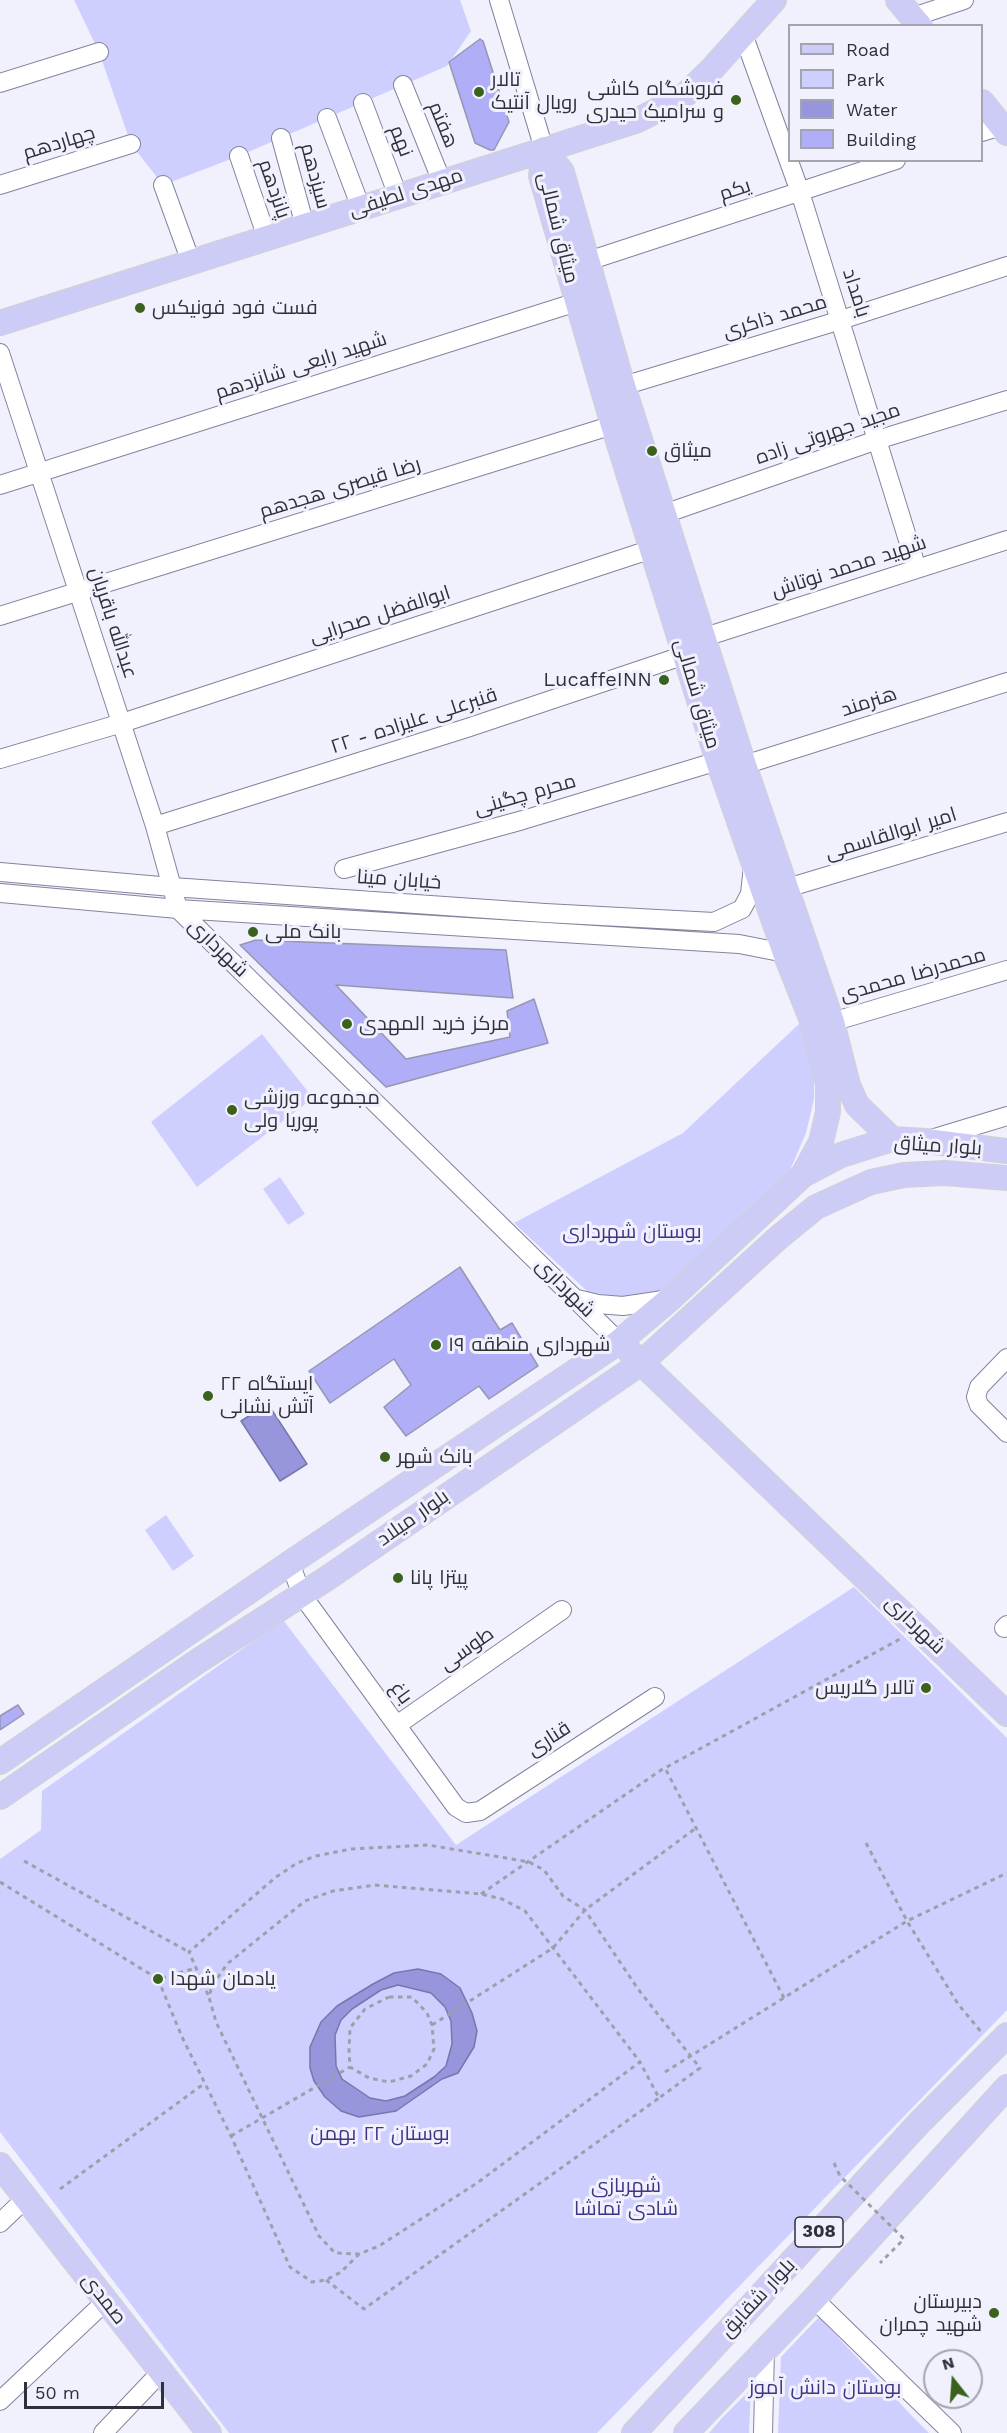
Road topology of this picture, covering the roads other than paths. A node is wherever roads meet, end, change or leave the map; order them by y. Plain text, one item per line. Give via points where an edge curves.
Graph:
1 (774, 0) edge
2 (891, 0) edge
3 (964, 0) edge
4 (503, 1) edge
5 (911, 17) edge
6 (743, 34) junction
7 (99, 52) dead end
8 (0, 82) edge
9 (403, 85) dead end
10 (363, 103) dead end
11 (983, 105) edge
12 (983, 113) edge
13 (327, 118) dead end
14 (1000, 131) edge
15 (281, 138) dead end
16 (131, 144) dead end
17 (544, 149) junction
18 (239, 156) dead end
19 (788, 159) edge
20 (789, 162) edge
21 (890, 162) edge
22 (442, 182) junction
23 (0, 184) edge
24 (163, 185) dead end
25 (800, 192) junction
26 (398, 196) junction
27 (361, 208) junction
28 (305, 226) junction
29 (267, 238) junction
30 (588, 261) junction
31 (191, 262) junction
32 (1007, 266) edge
33 (576, 302) junction
34 (841, 320) junction
35 (0, 323) edge
36 (0, 353) edge
37 (623, 386) junction
38 (1007, 400) edge
39 (614, 425) junction
40 (877, 440) junction
41 (40, 473) junction
42 (0, 485) edge
43 (664, 514) junction
44 (1007, 540) edge
45 (652, 549) junction
46 (917, 569) junction
47 (79, 592) junction
48 (0, 616) edge
49 (705, 637) junction
50 (685, 655) junction
51 (1007, 682) edge
52 (122, 723) junction
53 (0, 759) edge
54 (718, 761) junction
55 (744, 765) junction
56 (1007, 822) edge
57 (155, 825) junction
58 (753, 861) junction
59 (344, 869) dead end
60 (0, 872) edge
61 (172, 887) junction
62 (787, 888) junction
63 (0, 893) edge
64 (178, 909) junction
65 (796, 950) junction
66 (1007, 970) edge
67 (832, 1022) junction
68 (1007, 1116) edge
69 (892, 1139) junction
70 (926, 1141) junction
71 (1007, 1151) edge
72 (803, 1174) junction
73 (1007, 1178) edge
74 (871, 1182) joint
75 (576, 1299) junction
76 (670, 1299) junction
77 (619, 1342) junction
78 (1007, 1358) edge
79 (641, 1363) junction
80 (1007, 1432) edge
81 (290, 1563) junction
82 (302, 1595) junction
83 (562, 1610) dead end
84 (128, 1676) junction
85 (655, 1697) dead end
86 (143, 1699) junction
87 (1007, 1714) edge
88 (397, 1725) junction
89 (0, 1762) edge
90 (0, 1797) edge
91 (466, 1813) joint
92 (1001, 2041) edge
93 (975, 2068) junction
94 (1001, 2093) edge
95 (920, 2122) junction
96 (942, 2159) junction
97 (0, 2165) edge
98 (26, 2198) junction
99 (0, 2223) edge
100 (814, 2299) junction
101 (106, 2301) junction
102 (765, 2350) junction
103 (161, 2372) junction
104 (0, 2400) edge
105 (103, 2433) edge
106 (209, 2433) edge
107 (634, 2433) edge
108 (686, 2433) edge
109 (763, 2433) edge
110 (952, 2433) edge

1 - 6 main road, مهدی لطیفی
2 - 5 street
3 - 5 street
4 - 17 street
6 - 17 main road, مهدی لطیفی via 682,97 638,120
6 - 19 street, بامداد
7 - 8 street
9 - 22 street, هفتم
10 - 26 street, نهم
11 - 14 main road
12 - 14 street
13 - 27 street
15 - 28 street, سیزدهم
16 - 23 street, چهاردهم
17 - 22 main road, مهدی لطیفی
17 - 30 main road, میثاق شمالی via 562,172
17 - 33 main road, میثاق شمالی via 541,176
18 - 29 street, پانزدهم
20 - 25 street, بامداد
21 - 25 street, یکم
22 - 26 main road, مهدی لطیفی
24 - 31 street
25 - 30 street, یکم
25 - 34 street, بامداد
26 - 27 main road, مهدی لطیفی
27 - 28 main road, مهدی لطیفی
28 - 29 main road, مهدی لطیفی
29 - 31 main road, مهدی لطیفی
30 - 37 main road, میثاق شمالی
31 - 35 main road, مهدی لطیفی
32 - 34 street, محمد ذاکری
33 - 39 main road, میثاق شمالی
33 - 41 street, شهید رابعی شانزدهم
34 - 37 street, محمد ذاکری
34 - 40 street, بامداد
36 - 41 street, عبدالله باقریان
37 - 43 main road, میثاق شمالی
38 - 40 street, مجید جهروتی زاده
39 - 45 main road, میثاق شمالی
39 - 47 street, رضا قیصری هجدهم
40 - 43 street, مجید جهروتی زاده
40 - 46 street, بامداد
41 - 42 street, شهید رابعی شانزدهم
41 - 47 street, عبدالله باقریان
43 - 49 main road, میثاق شمالی
44 - 46 street, شهید محمد نوتاش
45 - 50 main road, میثاق شمالی
45 - 52 street, ابوالفضل صحرایی
46 - 49 street, شهید محمد نوتاش
47 - 48 street, رضا قیصری هجدهم
47 - 52 street, عبدالله باقریان
49 - 55 main road, میثاق شمالی
50 - 54 main road, میثاق شمالی
50 - 57 street, قنبرعلی علیزاده - ۲۲ via 467,729
51 - 55 street, هنرمند
52 - 53 street, ابوالفضل صحرایی
52 - 57 street, عبدالله باقریان
54 - 58 main road, میثاق شمالی
54 - 59 street, محرم چگینی
55 - 62 main road, میثاق شمالی
56 - 62 street, امیر ابوالقاسمی
57 - 61 street, عبدالله باقریان
58 - 61 street, خیابان مینا via 750,894 742,909 714,922
58 - 65 main road, میثاق شمالی
60 - 61 street, خیابان مینا
61 - 64 street, عبدالله باقریان
62 - 65 main road, میثاق شمالی
63 - 64 street
64 - 65 street
64 - 75 street, شهرداری
65 - 67 main road, میثاق شمالی
65 - 72 main road, میثاق شمالی via 828,1084 828,1112 821,1142
66 - 67 street, محمدرضا محمدی
67 - 69 main road, میثاق شمالی via 857,1105
68 - 70 street
69 - 70 main road, بلوار میثاق
69 - 72 main road, بلوار میثاق via 841,1155
70 - 71 main road, بلوار میثاق
72 - 76 main road, بلوار میلاد
73 - 74 main road, بلوار میثاق via 945,1173
74 - 79 main road, بلوار میلاد via 816,1207
75 - 76 street via 623,1306
75 - 77 street, شهرداری
76 - 77 main road, بلوار میلاد
77 - 79 main road, شهرداری
77 - 81 main road, بلوار میلاد
78 - 80 street via 979,1387 976,1397 978,1405
79 - 82 main road, بلوار میلاد
79 - 87 main road, شهرداری
81 - 82 street, باغ
81 - 84 main road, بلوار میلاد
82 - 86 main road, بلوار میلاد
82 - 88 street, باغ
83 - 88 street, طوسی
84 - 86 main road
84 - 89 main road, بلوار میلاد
85 - 91 street, قناری via 480,1811
86 - 90 main road, بلوار میلاد
88 - 91 street, باغ via 456,1807
92 - 93 main road, بلوار شقایق / 308
93 - 94 main road via 969,2088 973,2098 982,2101
93 - 95 main road, بلوار شقایق / 308
94 - 96 main road, بلوار شقایق / 308
95 - 96 main road via 943,2116 949,2121 951,2140
95 - 107 main road, بلوار شقایق / 308
96 - 100 main road, بلوار شقایق / 308
97 - 98 main road, صمدی
98 - 99 street
98 - 101 main road, صمدی
100 - 102 main road, بلوار شقایق / 308
100 - 110 street
101 - 103 main road, صمدی
101 - 104 street
102 - 108 main road, بلوار شقایق / 308
102 - 109 street
103 - 105 street
103 - 106 main road, صمدی

